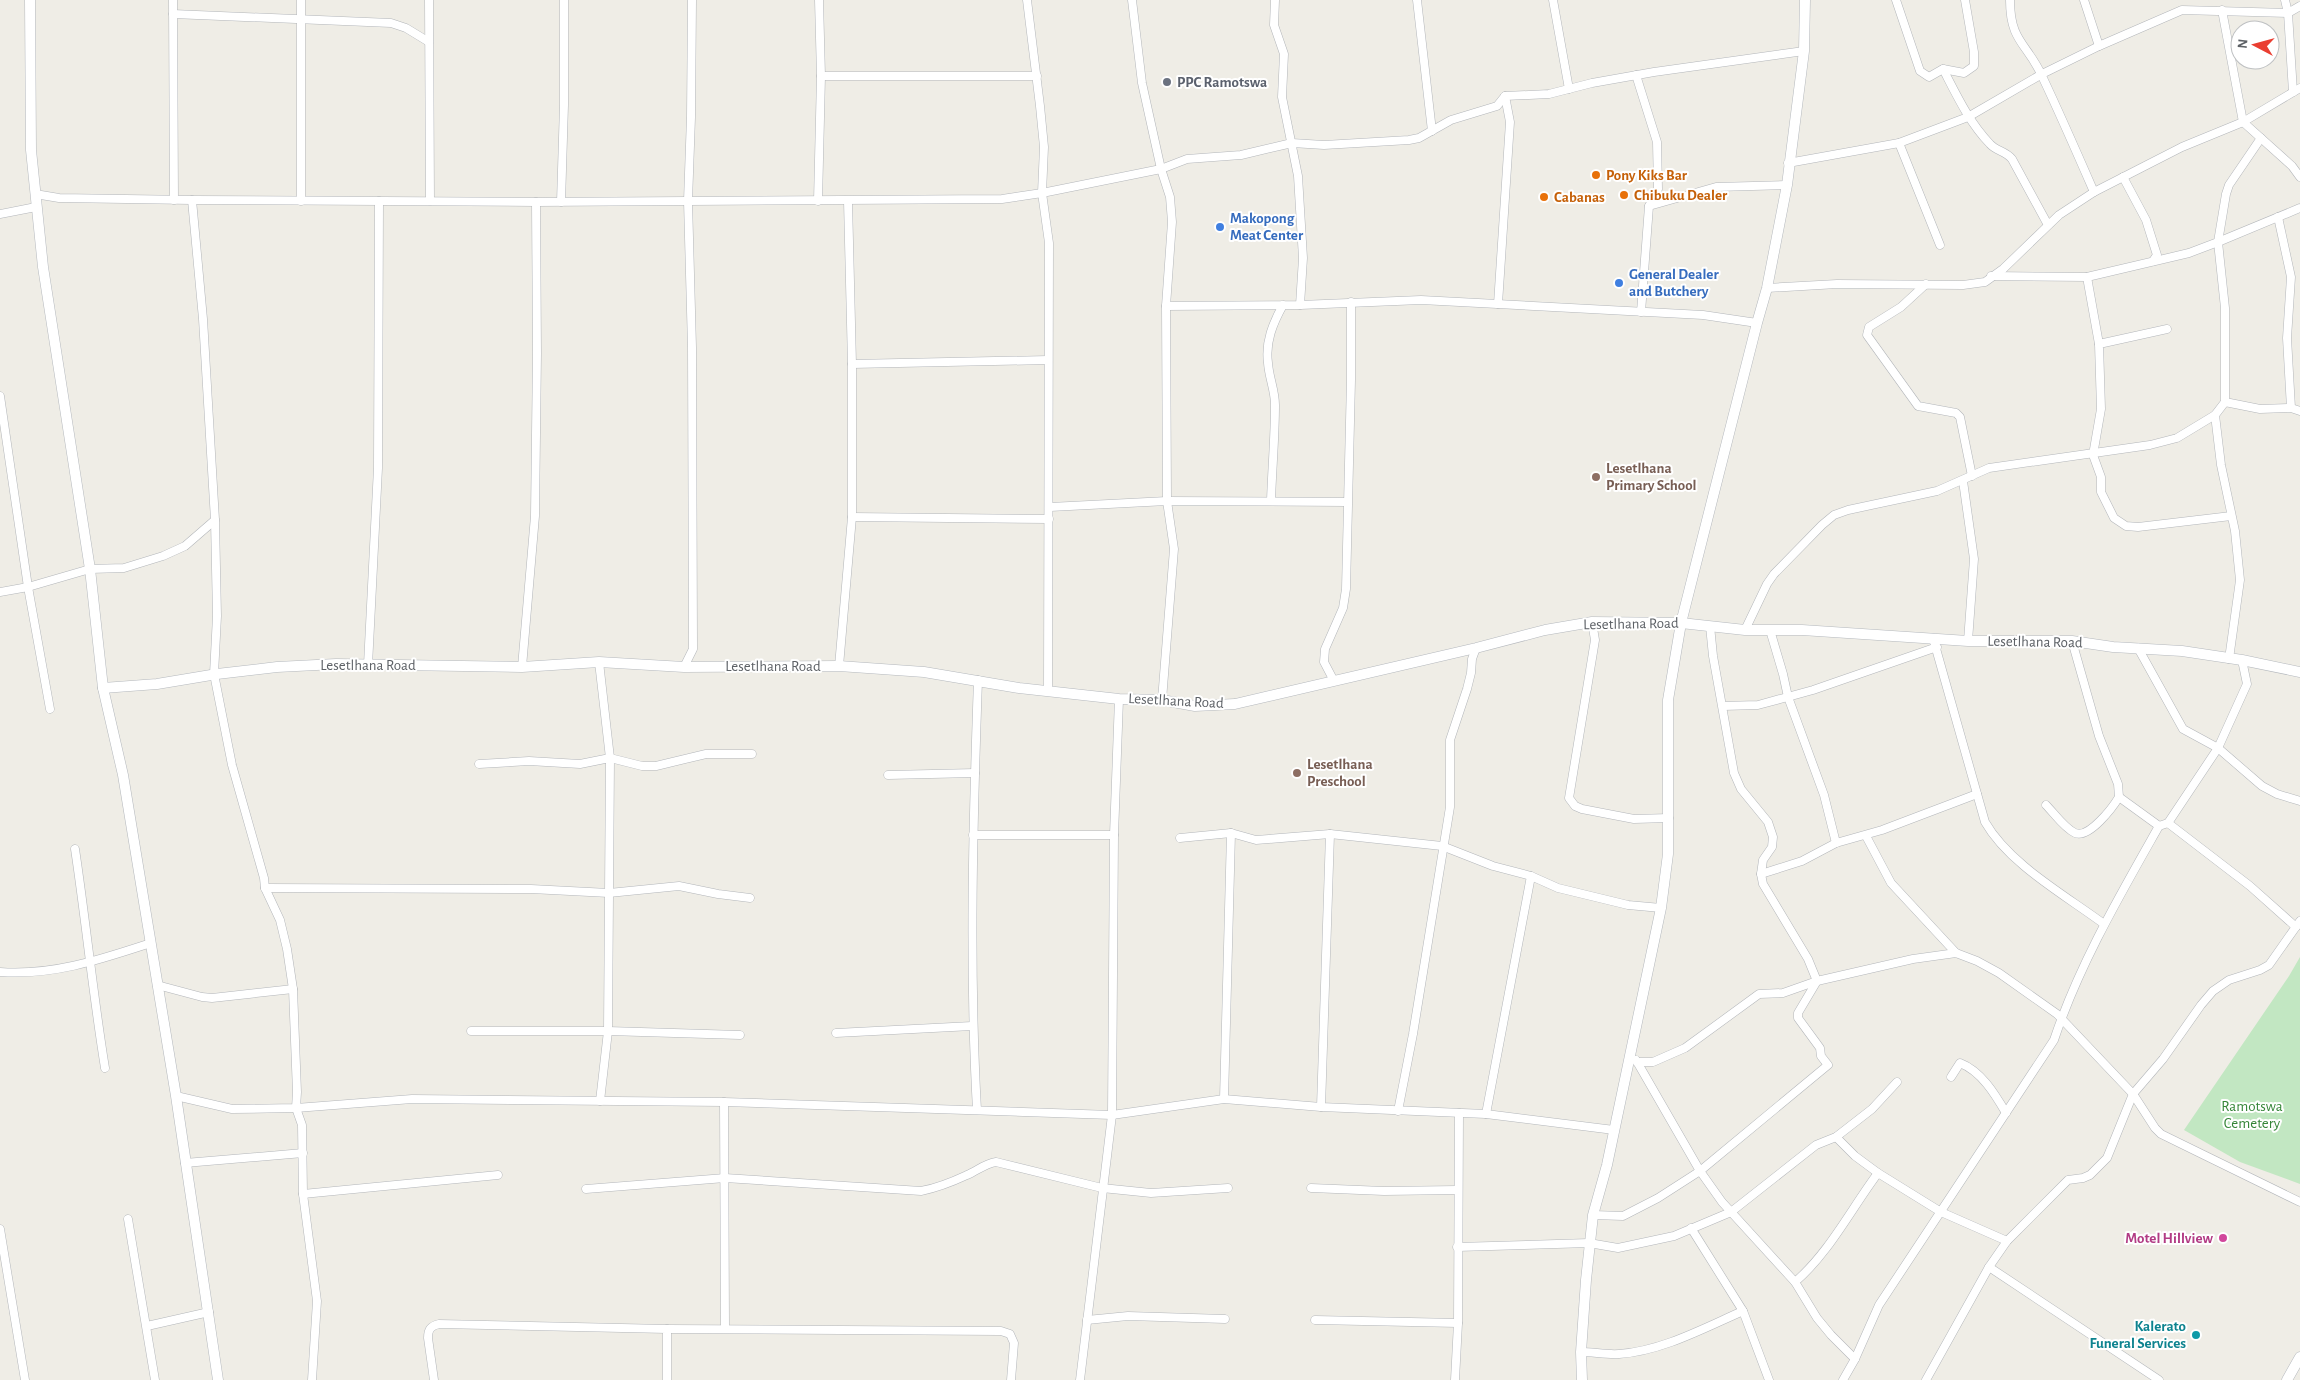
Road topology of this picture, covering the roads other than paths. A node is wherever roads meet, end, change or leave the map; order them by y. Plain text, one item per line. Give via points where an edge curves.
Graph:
1 (30, 0) edge
2 (173, 0) edge
3 (301, 0) edge
4 (429, 0) edge
5 (564, 0) edge
6 (692, 0) edge
7 (819, 0) edge
8 (1027, 0) edge
9 (1132, 0) edge
10 (1275, 0) edge
11 (1417, 0) edge
12 (1553, 0) edge
13 (1806, 0) edge
14 (1896, 0) edge
15 (1965, 0) edge
16 (2010, 0) edge
17 (2084, 0) edge
18 (2285, 0) edge
19 (2300, 6) edge
20 (2222, 10) junction
21 (2288, 13) junction
22 (173, 14) junction
23 (301, 18) junction
24 (430, 42) junction
25 (2099, 46) junction
26 (1804, 51) junction
27 (1943, 69) junction
28 (2042, 74) junction
29 (1636, 75) junction
30 (820, 76) junction
31 (1037, 76) junction
32 (1569, 89) junction
33 (2297, 90) edge
34 (1505, 96) junction
35 (1968, 117) junction
36 (2243, 122) junction
37 (1432, 131) junction
38 (2261, 138) junction
39 (1292, 143) junction
40 (1899, 143) junction
41 (1788, 163) junction
42 (1161, 169) junction
43 (2123, 177) junction
44 (2300, 177) edge
45 (1786, 185) junction
46 (2094, 192) junction
47 (1042, 193) junction
48 (35, 194) junction
49 (174, 200) junction
50 (192, 200) junction
51 (301, 200) junction
52 (379, 201) junction
53 (430, 201) junction
54 (688, 201) junction
55 (818, 201) junction
56 (848, 201) junction
57 (536, 202) junction
58 (560, 202) junction
59 (1649, 206) junction
60 (36, 207) junction
61 (2300, 208) edge
62 (0, 214) edge
63 (2278, 216) junction
64 (2048, 225) junction
65 (2218, 242) junction
66 (1940, 244) dead end
67 (2153, 261) junction
68 (1991, 276) junction
69 (2087, 277) junction
70 (1926, 284) junction
71 (1767, 288) junction
72 (1351, 302) junction
73 (1498, 304) junction
74 (1283, 305) junction
75 (1300, 305) junction
76 (1166, 306) junction
77 (1641, 312) junction
78 (1757, 323) junction
79 (2167, 330) dead end
80 (2099, 344) junction
81 (1048, 360) junction
82 (852, 364) junction
83 (0, 396) edge
84 (2225, 402) junction
85 (2290, 408) junction
86 (2300, 412) edge
87 (2215, 414) junction
88 (2093, 455) junction
89 (1972, 476) junction
90 (1963, 481) junction
91 (1167, 500) junction
92 (1270, 501) junction
93 (1347, 502) junction
94 (1050, 508) junction
95 (2231, 516) junction
96 (852, 517) junction
97 (1049, 518) junction
98 (215, 520) junction
99 (90, 569) junction
100 (28, 587) junction
101 (0, 592) edge
102 (1592, 622) junction
103 (1682, 623) junction
104 (1710, 626) junction
105 (1745, 630) junction
106 (1770, 630) junction
107 (1968, 641) junction
108 (2072, 641) junction
109 (1935, 642) junction
110 (1476, 648) junction
111 (2138, 648) junction
112 (2229, 659) junction
113 (2242, 660) junction
114 (599, 662) junction
115 (368, 664) junction
116 (839, 666) junction
117 (522, 667) junction
118 (684, 667) junction
119 (2300, 672) edge
120 (214, 674) junction
121 (978, 680) junction
122 (1334, 681) junction
123 (103, 688) junction
124 (1048, 690) junction
125 (1788, 696) junction
126 (1119, 699) junction
127 (1162, 700) junction
128 (1723, 706) junction
129 (50, 709) dead end
130 (2218, 748) junction
131 (752, 754) dead end
132 (610, 758) junction
133 (479, 764) dead end
134 (974, 773) junction
135 (888, 775) dead end
136 (1977, 794) junction
137 (2119, 797) junction
138 (2300, 801) edge
139 (2046, 805) dead end
140 (1669, 818) junction
141 (2168, 823) junction
142 (2159, 826) junction
143 (1231, 833) junction
144 (1330, 834) junction
145 (1114, 835) junction
146 (973, 836) junction
147 (1866, 836) junction
148 (1180, 838) dead end
149 (1836, 843) junction
150 (1442, 846) junction
151 (75, 849) dead end
152 (1761, 874) junction
153 (1531, 876) junction
154 (265, 888) junction
155 (609, 893) junction
156 (750, 898) dead end
157 (1662, 908) junction
158 (2104, 924) junction
159 (2298, 924) edge
160 (151, 943) junction
161 (1956, 953) junction
162 (91, 963) junction
163 (0, 972) edge
164 (1817, 981) junction
165 (158, 985) junction
166 (292, 990) junction
167 (2061, 1019) junction
168 (972, 1026) junction
169 (471, 1031) dead end
170 (608, 1031) junction
171 (836, 1033) dead end
172 (740, 1035) dead end
173 (1630, 1050) junction
174 (1637, 1062) junction
175 (105, 1068) dead end
176 (1951, 1077) dead end
177 (1897, 1082) dead end
178 (2133, 1094) junction
179 (176, 1096) junction
180 (1224, 1100) junction
181 (600, 1101) junction
182 (724, 1102) junction
183 (1321, 1107) junction
184 (296, 1108) junction
185 (976, 1110) junction
186 (1398, 1111) junction
187 (1459, 1113) junction
188 (2006, 1113) junction
189 (1486, 1114) junction
190 (1112, 1115) junction
191 (1614, 1130) junction
192 (1836, 1137) junction
193 (303, 1153) junction
194 (185, 1162) junction
195 (1700, 1171) junction
196 (1878, 1173) junction
197 (498, 1175) dead end
198 (725, 1178) junction
199 (1102, 1188) junction
200 (1228, 1188) dead end
201 (1311, 1188) dead end
202 (586, 1189) dead end
203 (1458, 1190) junction
204 (303, 1194) junction
205 (2300, 1202) edge
206 (1731, 1212) junction
207 (1941, 1212) junction
208 (1593, 1215) junction
209 (128, 1219) dead end
210 (1691, 1228) junction
211 (0, 1229) edge
212 (2007, 1241) junction
213 (1589, 1242) junction
214 (1458, 1247) junction
215 (1989, 1267) junction
216 (1795, 1282) junction
217 (1743, 1311) junction
218 (208, 1312) junction
219 (1225, 1319) dead end
220 (1087, 1320) junction
221 (1315, 1320) dead end
222 (1458, 1323) junction
223 (146, 1326) junction
224 (725, 1328) junction
225 (667, 1329) junction
226 (1581, 1352) junction
227 (2300, 1357) edge
228 (1855, 1359) junction
229 (25, 1380) edge
230 (155, 1380) edge
231 (218, 1380) edge
232 (312, 1380) edge
233 (434, 1380) edge
234 (667, 1380) edge
235 (1011, 1380) edge
236 (1080, 1380) edge
237 (1456, 1380) edge
238 (1582, 1380) edge
239 (1770, 1380) edge
240 (1843, 1380) edge
241 (1926, 1380) edge
242 (2159, 1380) edge
243 (2287, 1380) edge

1 - 48 street via 31,150
2 - 22 street
3 - 23 street
4 - 24 street
5 - 58 street
6 - 54 street
7 - 30 street
8 - 31 street
9 - 42 street via 1142,83
10 - 39 street via 1274,25 1284,54 1282,97
11 - 37 street
12 - 32 street
13 - 26 street
14 - 27 street via 1920,72 1929,77
15 - 27 street via 1974,66 1964,73
16 - 28 street via 2012,25 2017,38
17 - 25 street
18 - 21 street
19 - 21 street
20 - 21 street
20 - 25 street via 2176,12
20 - 36 street
21 - 33 street
22 - 23 street
22 - 49 street
23 - 24 street via 320,22 391,22
23 - 51 street
24 - 53 street
25 - 28 street
26 - 29 street
26 - 41 street
27 - 35 street
28 - 35 street
28 - 46 street
29 - 32 street
29 - 59 street via 1657,142 1658,189
30 - 31 street
30 - 55 street
31 - 47 street via 1044,147
32 - 34 street via 1549,94
33 - 36 street
34 - 37 street via 1496,106 1451,120
34 - 73 street via 1510,122
35 - 40 street
35 - 64 street via 1991,145 2012,159
36 - 38 street
36 - 43 street via 2210,134
37 - 39 street via 1409,140 1324,145
38 - 44 street
38 - 65 street via 2229,185
39 - 42 street via 1241,154 1187,158
39 - 75 street via 1302,220
40 - 41 street
40 - 66 street
41 - 45 street
42 - 47 street
42 - 76 street via 1170,197 1172,222
43 - 46 street
43 - 67 street via 2146,220 2157,255
45 - 59 street via 1716,187
45 - 71 street
46 - 64 street
47 - 56 street via 1002,199
47 - 81 street via 1049,243
48 - 49 street via 59,198
48 - 60 street
49 - 50 street
50 - 51 street
50 - 98 street
51 - 52 street
52 - 53 street
52 - 115 street via 378,468
53 - 57 street
54 - 55 street
54 - 58 street
54 - 118 street via 693,649
55 - 56 street
56 - 82 street
57 - 58 street
57 - 117 street via 535,516
59 - 77 street
60 - 62 street
60 - 99 street
61 - 63 street
63 - 65 street
63 - 85 street via 2291,277 2287,338
64 - 68 street via 2003,269
65 - 67 street
65 - 84 street via 2225,308
67 - 69 street
68 - 69 street
68 - 70 street via 1985,282 1963,285
69 - 80 street
70 - 71 street
70 - 89 street via 1900,307 1869,327 1867,335 1918,406 1956,413 1960,417
71 - 78 street
72 - 73 street via 1421,300
72 - 75 street
72 - 93 street via 1352,380
73 - 77 street
74 - 75 street
74 - 76 street
74 - 92 street via 1273,325 1268,346 1275,404
76 - 91 street
77 - 78 street via 1703,315
78 - 103 street
79 - 80 street
80 - 88 street via 2101,409
81 - 82 street
81 - 94 street
82 - 96 street
83 - 100 street
84 - 85 street via 2260,410
84 - 87 street
85 - 86 street
87 - 88 street via 2177,438
87 - 95 street
88 - 89 street via 1990,468
88 - 95 street via 2107,505 2114,518 2126,526 2152,527
89 - 90 street
90 - 105 street via 1937,491 1834,515 1774,574
90 - 107 street via 1974,559
91 - 92 street
91 - 94 street
91 - 127 street via 1174,549
92 - 93 street
93 - 122 street via 1348,555 1343,608 1325,649 1324,662
94 - 97 street
95 - 112 street via 2240,580
96 - 97 street
96 - 116 street
97 - 124 street
98 - 99 street via 174,552 124,568
98 - 120 street
99 - 100 street
99 - 123 street
100 - 101 street
100 - 129 street
102 - 103 street, Lesetlhana Road
102 - 110 street, Lesetlhana Road
102 - 140 street via 1595,640 1569,798 1575,806 1634,819
103 - 104 street, Lesetlhana Road
103 - 140 street via 1668,700
104 - 105 street, Lesetlhana Road
104 - 128 street
105 - 106 street, Lesetlhana Road
106 - 109 street, Lesetlhana Road
106 - 125 street
107 - 108 street, Lesetlhana Road
107 - 109 street, Lesetlhana Road
108 - 111 street, Lesetlhana Road
108 - 137 street via 2099,736 2118,784
109 - 125 street
109 - 136 street
110 - 122 street, Lesetlhana Road
110 - 150 street via 1450,740 1451,796
111 - 112 street, Lesetlhana Road
111 - 130 street via 2183,729
112 - 113 street, Lesetlhana Road
113 - 119 street, Lesetlhana Road
113 - 130 street via 2247,684
114 - 117 street, Lesetlhana Road
114 - 118 street, Lesetlhana Road
114 - 132 street
115 - 117 street, Lesetlhana Road
115 - 120 street, Lesetlhana Road via 277,667
116 - 118 street, Lesetlhana Road
116 - 121 street, Lesetlhana Road via 924,672
120 - 123 street, Lesetlhana Road via 157,684
120 - 154 street via 232,765
121 - 124 street, Lesetlhana Road
121 - 134 street
122 - 127 street, Lesetlhana Road via 1235,704 1195,706
123 - 160 street via 123,775
124 - 126 street, Lesetlhana Road
125 - 128 street via 1758,705
125 - 149 street via 1824,795
126 - 127 street, Lesetlhana Road
126 - 145 street
128 - 152 street via 1734,773 1741,789 1768,822 1773,837
130 - 138 street via 2262,786
130 - 141 street
131 - 132 street via 706,754 656,766
132 - 133 street via 580,764 529,761
132 - 155 street
134 - 135 street
134 - 146 street
136 - 147 street
136 - 158 street via 1985,822 2007,852
137 - 139 street via 2090,831 2083,834 2075,833
137 - 142 street
140 - 157 street
141 - 142 street
141 - 159 street
142 - 158 street
143 - 144 street via 1256,840
143 - 148 street
143 - 180 street
144 - 150 street
144 - 183 street
145 - 146 street
145 - 190 street
146 - 168 street
147 - 149 street
147 - 161 street via 1891,883
149 - 152 street via 1802,861
150 - 153 street via 1493,866
150 - 186 street
151 - 162 street
152 - 164 street via 1763,884 1808,959
153 - 157 street via 1558,888 1609,901
153 - 189 street
154 - 155 street via 531,889
154 - 166 street via 280,920
155 - 156 street via 679,886
155 - 170 street
157 - 173 street
158 - 167 street
159 - 178 street via 2269,965 2230,980 2213,991
160 - 162 street
160 - 165 street
161 - 164 street via 1913,959
161 - 167 street via 2000,973
162 - 163 street via 25,974
162 - 175 street
164 - 174 street via 1783,993 1759,994 1685,1048 1653,1062
164 - 195 street via 1798,1018 1828,1065
165 - 166 street via 207,998
165 - 179 street
166 - 184 street via 298,1092
167 - 178 street
167 - 188 street via 2054,1040
168 - 171 street
168 - 185 street
169 - 170 street
170 - 172 street
170 - 181 street
173 - 174 street
173 - 191 street
174 - 195 street
176 - 188 street via 1960,1063 1968,1066 1993,1091
177 - 192 street via 1872,1109
178 - 205 street via 2161,1134
178 - 212 street via 2107,1158 2090,1175 2068,1180
179 - 184 street via 232,1109
179 - 194 street
180 - 183 street
180 - 190 street
181 - 182 street
181 - 184 street via 412,1099
182 - 185 street
182 - 198 street
183 - 186 street
184 - 193 street via 302,1126
185 - 190 street
186 - 187 street
187 - 189 street
187 - 203 street
188 - 207 street
189 - 191 street
190 - 199 street
191 - 208 street
192 - 196 street
192 - 206 street via 1816,1145
193 - 194 street
193 - 204 street
194 - 218 street
195 - 206 street
195 - 208 street via 1623,1216
196 - 207 street
196 - 216 street via 1828,1245
197 - 204 street
198 - 199 street via 921,1191 996,1162
198 - 202 street
198 - 224 street
199 - 200 street via 1160,1193
199 - 220 street
201 - 203 street
203 - 214 street
204 - 232 street via 317,1301
206 - 210 street
206 - 216 street
207 - 212 street
207 - 228 street via 1879,1305
208 - 213 street
209 - 223 street
210 - 213 street via 1657,1241 1618,1248
210 - 217 street
211 - 229 street
212 - 215 street
213 - 214 street
213 - 226 street
214 - 222 street
215 - 241 street
215 - 242 street
216 - 228 street via 1817,1318
217 - 226 street via 1688,1336 1655,1346 1620,1354
217 - 239 street
218 - 223 street
218 - 231 street
219 - 220 street via 1128,1316
220 - 236 street
221 - 222 street
222 - 237 street
223 - 230 street
224 - 225 street
224 - 235 street via 1001,1331 1010,1334 1014,1343
225 - 233 street via 433,1325 428,1331 428,1338
225 - 234 street
226 - 238 street
227 - 243 street
228 - 240 street

